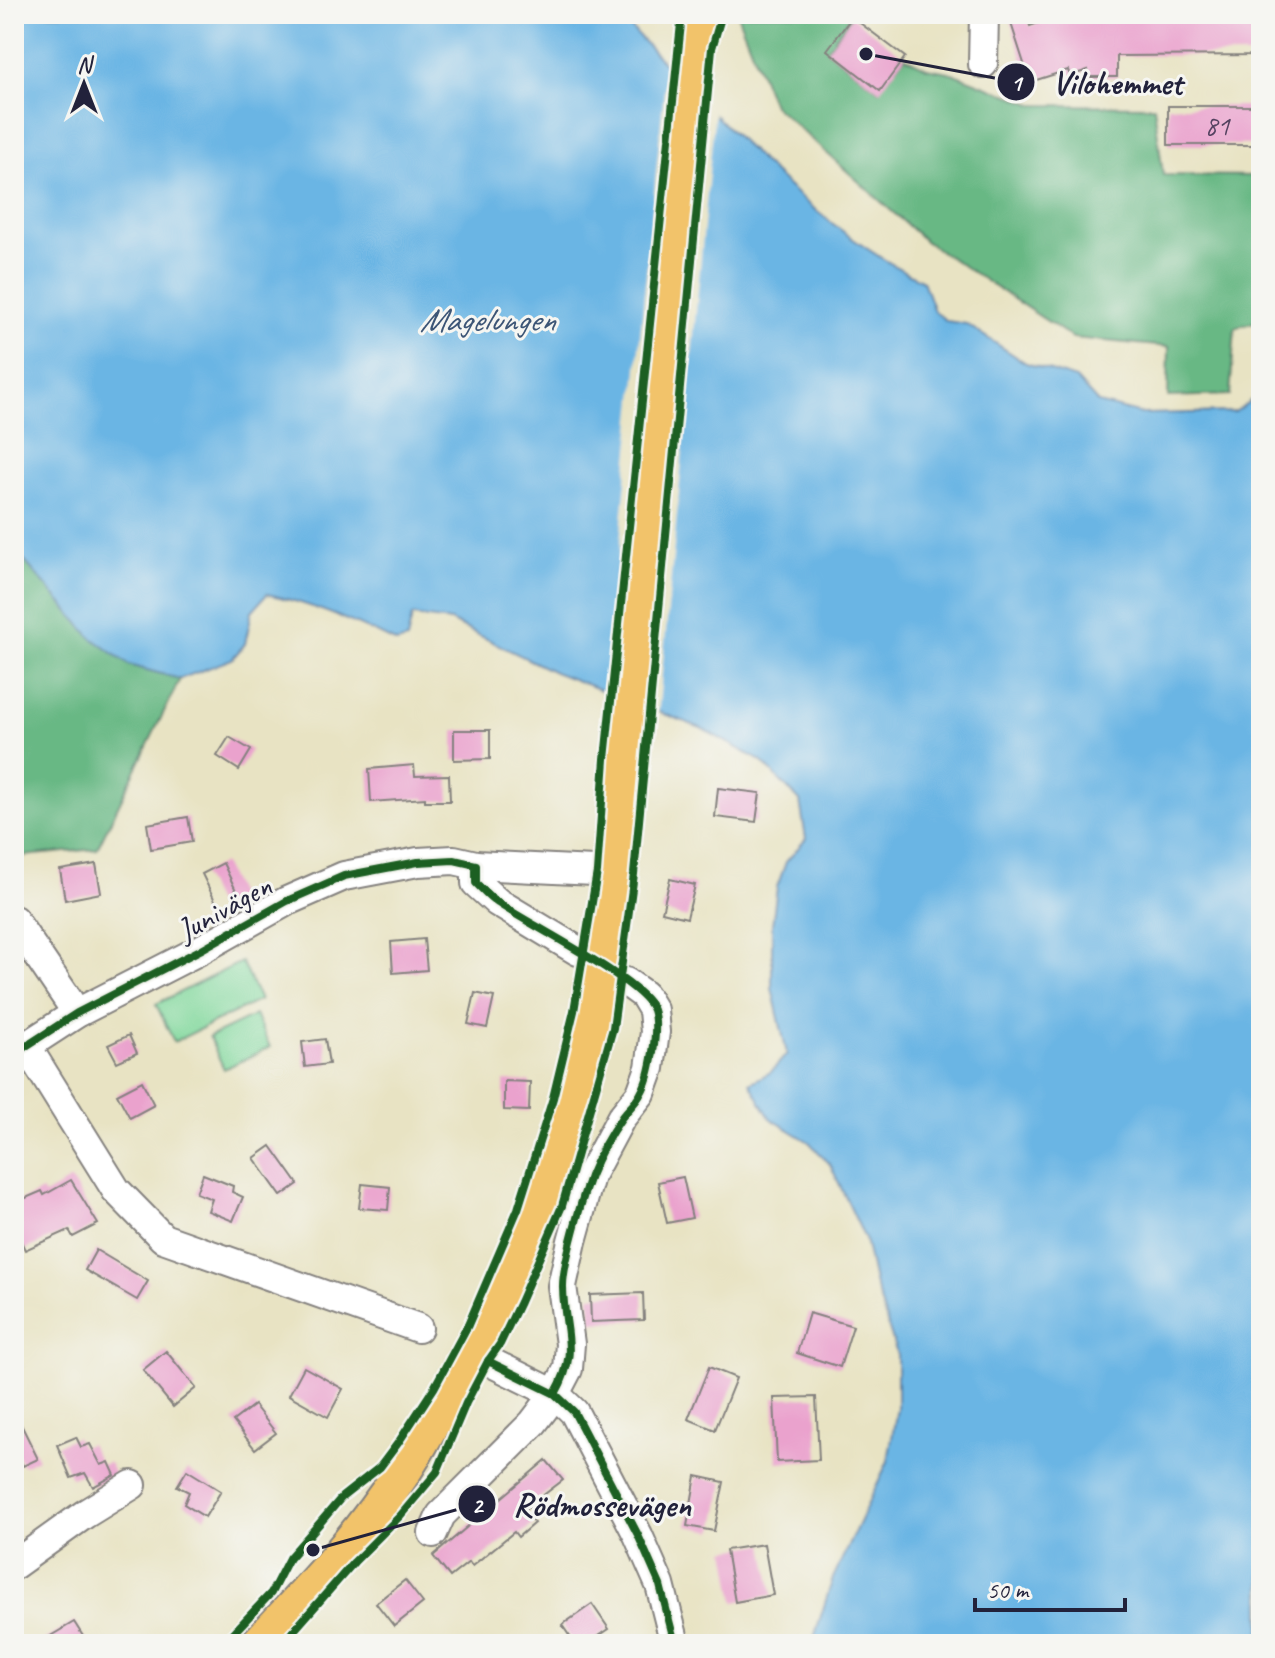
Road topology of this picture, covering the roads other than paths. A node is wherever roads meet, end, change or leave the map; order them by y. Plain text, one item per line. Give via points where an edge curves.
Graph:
1 (984, 14) edge
2 (698, 28) edge
3 (983, 64) dead end
4 (476, 865) junction
5 (614, 872) junction
6 (14, 920) edge
7 (578, 951) dead end
8 (626, 982) dead end
9 (77, 1013) junction
10 (20, 1050) edge
11 (418, 1328) dead end
12 (474, 1348) junction
13 (555, 1394) junction
14 (132, 1485) dead end
15 (433, 1533) dead end
16 (14, 1565) edge
17 (259, 1644) edge
18 (671, 1644) edge

1 - 3 street
2 - 5 main road
4 - 5 street, Junivägen
4 - 7 street via 476,883 497,902
4 - 9 street, Junivägen via 418,862 344,876
5 - 12 main road via 598,993 564,1133 504,1295
6 - 9 street
8 - 13 street via 653,1010 650,1068 641,1093 590,1176 562,1286 570,1344 568,1369
9 - 10 street, Junivägen
10 - 11 street via 116,1190 163,1238
12 - 13 street via 488,1361
12 - 17 main road via 399,1477 348,1546
13 - 15 street via 441,1515
13 - 18 street via 574,1412 638,1535 660,1585
14 - 16 street

